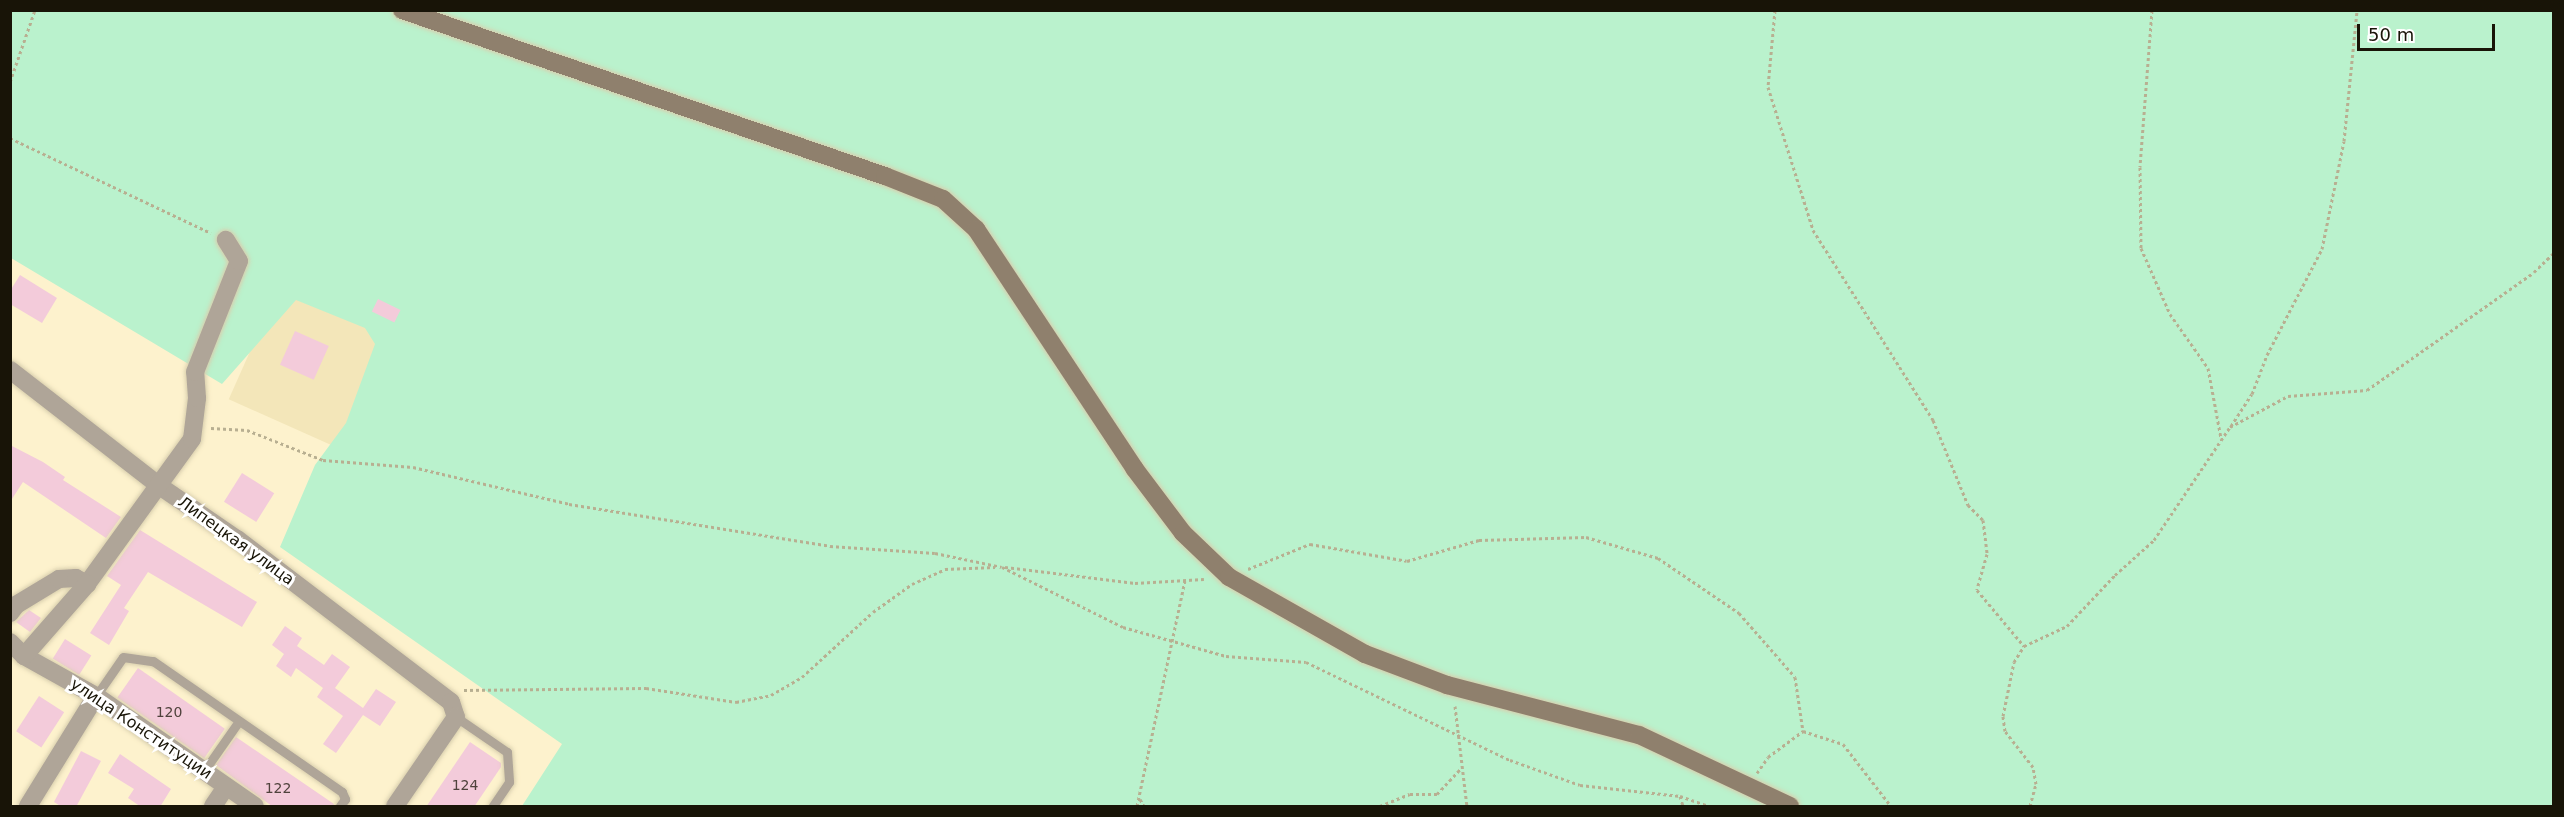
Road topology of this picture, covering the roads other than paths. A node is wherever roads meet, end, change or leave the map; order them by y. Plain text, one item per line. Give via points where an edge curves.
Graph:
1 (402, 10) edge
2 (226, 240) road end
3 (10, 370) edge
4 (158, 485) junction
5 (87, 584) junction
6 (10, 613) edge
7 (10, 642) edge
8 (24, 656) junction
9 (96, 696) junction
10 (456, 717) junction
11 (240, 721) junction
12 (204, 771) junction
13 (226, 787) junction
14 (28, 807) edge
15 (213, 807) edge
16 (255, 807) edge
17 (340, 807) edge
18 (395, 807) edge
19 (493, 807) edge
20 (1790, 807) edge

1 - 20 street via 943,199 976,229 1134,468 1183,533 1228,577 1365,654 1447,685 1640,735
2 - 4 street via 239,261 195,372 197,398 192,439
3 - 4 street, Липецкая улица
4 - 5 street
4 - 10 street, Липецкая улица via 237,539 451,702
5 - 6 street via 76,578 59,579 16,605
5 - 8 street
7 - 8 street, улица Конституции
8 - 9 street, улица Конституции
9 - 11 lane via 123,657 137,656 153,661
9 - 12 street, улица Конституции
9 - 14 street
10 - 18 street
10 - 19 lane via 507,752 509,782
11 - 12 lane
11 - 17 lane via 342,792 345,799
12 - 13 street, улица Конституции
13 - 15 street
13 - 16 street, улица Конституции

